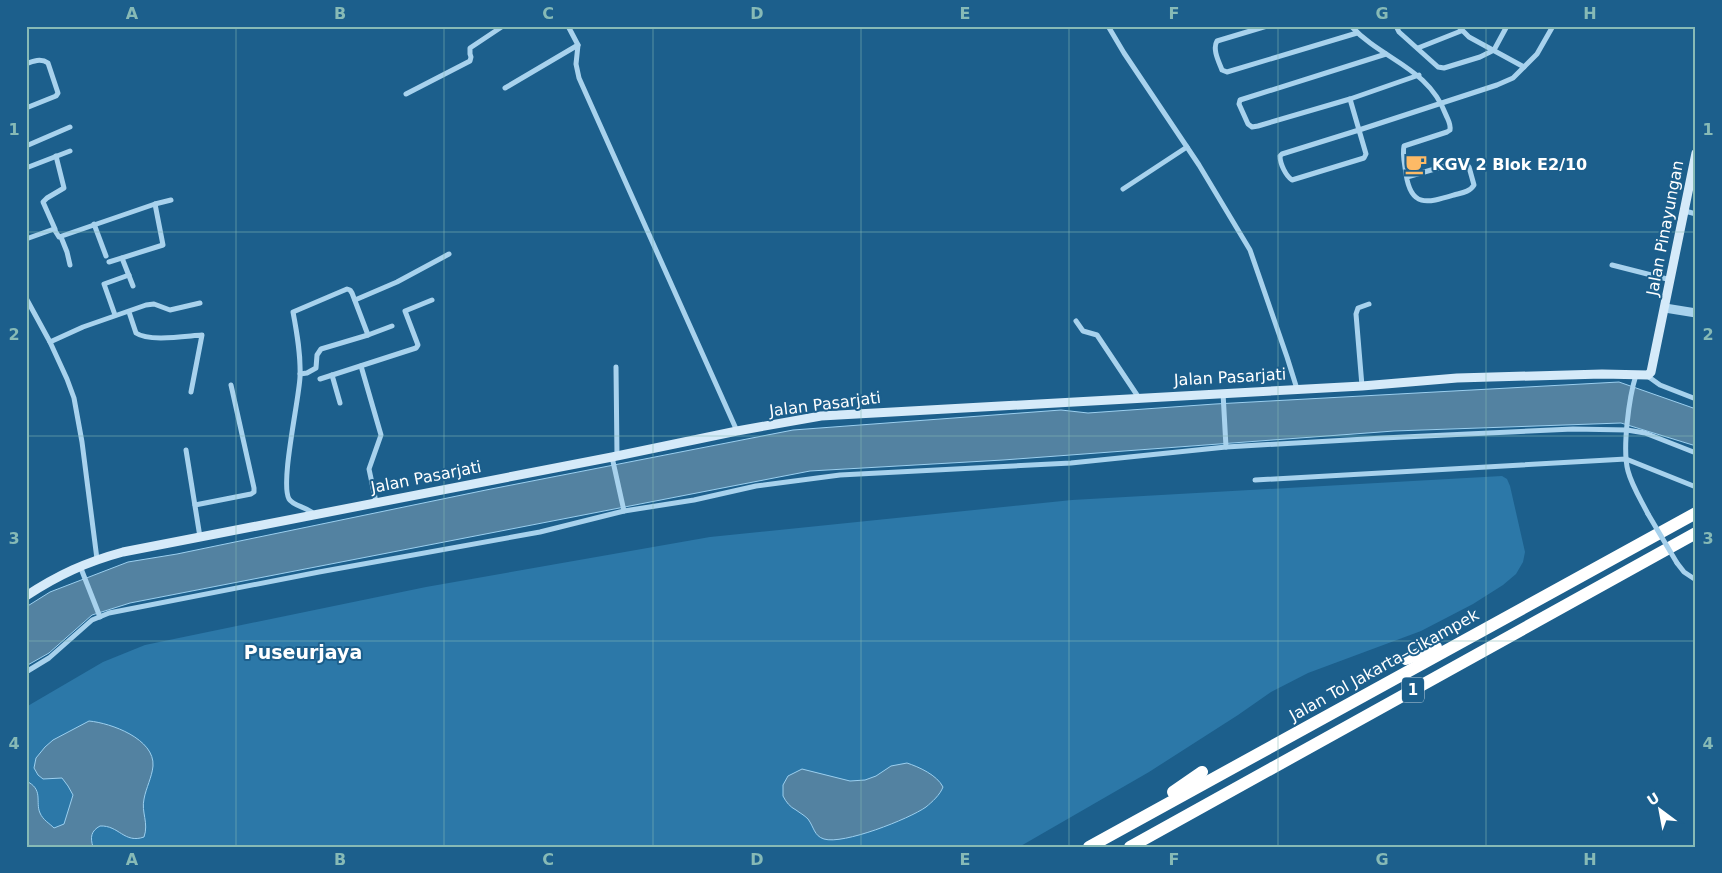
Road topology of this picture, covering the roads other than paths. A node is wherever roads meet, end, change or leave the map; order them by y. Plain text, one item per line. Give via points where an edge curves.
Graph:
1 (504, 26) edge
2 (568, 26) edge
3 (1108, 26) edge
4 (1267, 26) edge
5 (1351, 26) edge
6 (1396, 26) edge
7 (1507, 26) edge
8 (1553, 26) edge
9 (1461, 28) edge
10 (1357, 33) junction
11 (578, 45) junction
12 (1418, 48) junction
13 (1494, 50) junction
14 (1386, 54) junction
15 (26, 64) edge
16 (1524, 67) junction
17 (1419, 75) junction
18 (505, 88) dead end
19 (406, 94) dead end
20 (1350, 99) junction
21 (1442, 103) junction
22 (26, 108) edge
23 (70, 127) dead end
24 (1359, 130) junction
25 (26, 146) edge
26 (1187, 147) junction
27 (70, 151) dead end
28 (1696, 153) edge
29 (56, 156) junction
30 (26, 168) edge
31 (1407, 177) junction
32 (1123, 189) dead end
33 (171, 200) dead end
34 (155, 204) junction
35 (1685, 211) junction
36 (1696, 214) edge
37 (94, 224) junction
38 (55, 229) junction
39 (60, 237) junction
40 (26, 239) edge
41 (449, 254) dead end
42 (106, 256) dead end
43 (122, 258) junction
44 (109, 262) dead end
45 (70, 265) dead end
46 (1612, 265) dead end
47 (129, 276) junction
48 (1670, 280) junction
49 (133, 286) dead end
50 (26, 298) edge
51 (355, 300) junction
52 (432, 300) dead end
53 (200, 303) dead end
54 (1369, 304) dead end
55 (1664, 308) junction
56 (129, 312) junction
57 (1696, 313) edge
58 (115, 315) junction
59 (1076, 321) dead end
60 (392, 326) dead end
61 (368, 335) junction
62 (50, 342) junction
63 (361, 366) junction
64 (616, 366) dead end
65 (300, 374) junction
66 (332, 375) junction
67 (1641, 377) junction
68 (320, 379) dead end
69 (231, 385) dead end
70 (1362, 386) junction
71 (1297, 389) junction
72 (191, 392) dead end
73 (1223, 394) junction
74 (1139, 398) junction
75 (1696, 399) edge
76 (340, 403) dead end
77 (1628, 427) junction
78 (736, 430) junction
79 (1226, 447) junction
80 (186, 450) dead end
81 (1696, 453) edge
82 (614, 459) junction
83 (1626, 459) junction
84 (1255, 480) dead end
85 (1696, 487) edge
86 (376, 502) junction
87 (195, 504) junction
88 (624, 511) junction
89 (1696, 513) edge
90 (315, 515) junction
91 (1696, 533) edge
92 (200, 538) junction
93 (97, 559) junction
94 (81, 570) junction
95 (1696, 580) edge
96 (26, 596) edge
97 (100, 617) junction
98 (1478, 632) junction
99 (1406, 659) dead end
100 (26, 672) edge
101 (1202, 772) dead end
102 (1113, 833) junction
103 (1089, 847) edge
104 (1130, 847) edge

1 - 19 street via 470,48 470,61
2 - 11 street
3 - 26 street
4 - 10 street via 1217,41 1214,47 1222,70 1227,72
5 - 10 street
6 - 12 street
7 - 13 street
8 - 16 street via 1538,54
9 - 12 street
9 - 13 street
10 - 14 street
11 - 18 street
11 - 78 street via 576,64 579,78
12 - 13 street via 1438,67 1444,68
13 - 16 street
14 - 17 street
14 - 20 street via 1240,100 1239,104 1252,127
15 - 22 street via 36,60 48,62 58,93
16 - 21 street via 1497,85
17 - 20 street
17 - 21 street
20 - 24 street
21 - 24 street
21 - 31 street via 1450,130 1404,146
23 - 25 street
24 - 24 street via 1366,154 1364,158 1297,180 1289,178 1280,160 1282,154
26 - 32 street
26 - 71 street via 1250,250
27 - 29 street
28 - 35 main road, Jalan Pinayungan
29 - 30 street
29 - 38 street via 64,188 43,202
31 - 31 street via 1413,196 1426,202 1470,190 1474,185 1470,167 1465,162
33 - 34 street
34 - 37 street
34 - 43 street via 164,244
35 - 36 street
35 - 48 main road, Jalan Pinayungan
37 - 39 street
37 - 42 street
38 - 39 street
38 - 40 street
39 - 45 street
41 - 51 street
43 - 44 street
43 - 47 street
46 - 48 street
47 - 49 street
47 - 58 street via 104,284
48 - 55 main road, Jalan Pinayungan
50 - 62 street
51 - 61 street
51 - 65 street via 347,289 293,312
52 - 63 street via 405,310 418,344 416,348
53 - 56 street via 170,310 150,304
54 - 70 street via 1358,308 1356,314
55 - 57 street
55 - 67 main road, Jalan Pinayungan via 1651,372
56 - 58 street
56 - 72 street via 138,335 202,335
58 - 62 street
59 - 74 street via 1082,331 1097,335
60 - 61 street
61 - 65 street via 322,349 317,355 316,368
62 - 93 street via 76,406
63 - 66 street
63 - 86 street via 381,435 369,469
64 - 82 street
65 - 90 street via 287,492 294,504
66 - 68 street
66 - 76 street
67 - 70 main road, Jalan Pasarjati via 1602,374 1458,378
67 - 75 street
67 - 77 street
69 - 87 street via 254,492
70 - 71 main road, Jalan Pasarjati
71 - 73 main road, Jalan Pasarjati
73 - 74 main road, Jalan Pasarjati
73 - 79 street
74 - 78 main road, Jalan Pasarjati via 821,416
77 - 79 street
77 - 81 street
77 - 83 street
78 - 82 main road, Jalan Pasarjati
79 - 88 street via 1071,463 840,475 756,486
80 - 87 street
82 - 86 main road, Jalan Pasarjati
82 - 88 street
83 - 84 street
83 - 85 street
83 - 95 street, bridge via 1628,472 1648,514 1677,563
86 - 90 main road, Jalan Pasarjati
87 - 92 street
88 - 97 street via 540,532 319,572
89 - 98 highway, Jalan Tol Jakarta–Cikampek / 1
90 - 92 main road, Jalan Pasarjati
91 - 104 highway, 1
92 - 93 main road, Jalan Pasarjati
93 - 94 main road, Jalan Pasarjati
94 - 96 main road, Jalan Pasarjati via 54,578
94 - 97 street
97 - 100 street
98 - 99 highway
98 - 102 highway, Jalan Tol Jakarta–Cikampek / 1
101 - 102 highway
102 - 103 highway, Jalan Tol Jakarta–Cikampek / 1

